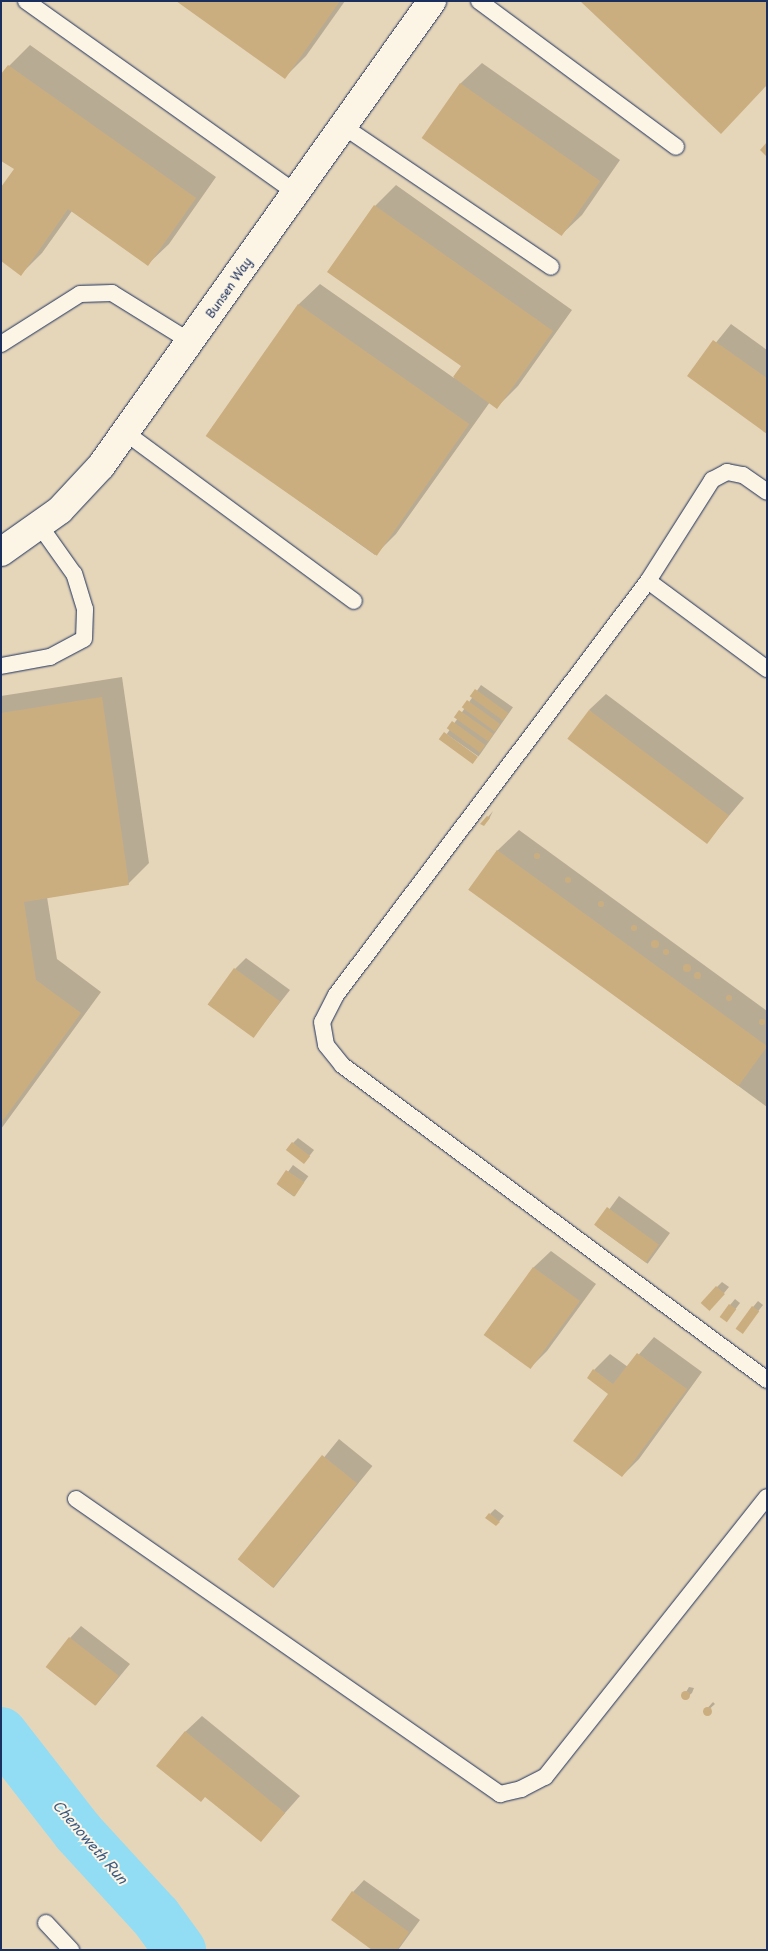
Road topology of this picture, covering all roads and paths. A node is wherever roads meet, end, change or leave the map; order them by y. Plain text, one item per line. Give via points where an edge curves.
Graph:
1 (26, 1) edge
2 (432, 1) edge
3 (479, 1) edge
4 (343, 126) junction
5 (676, 147) dead end
6 (296, 192) junction
7 (551, 267) dead end
8 (191, 342) junction
9 (1, 344) edge
10 (126, 433) junction
11 (767, 492) edge
12 (40, 526) junction
13 (1, 552) edge
14 (648, 581) junction
15 (354, 601) dead end
16 (1, 666) edge
17 (767, 669) edge
18 (767, 1380) edge
19 (767, 1497) edge
20 (76, 1499) dead end
21 (46, 1923) dead end
22 (71, 1950) edge

1 - 6 lane
2 - 4 street, Bunsen Way
3 - 5 lane
4 - 6 street, Bunsen Way
4 - 7 lane
6 - 8 street, Bunsen Way
8 - 9 lane via 112,293 80,294
8 - 10 street, Bunsen Way
10 - 12 street, Bunsen Way via 101,466
10 - 15 lane
11 - 14 lane via 743,475 727,472 712,480
12 - 13 street, Bunsen Way
12 - 16 lane via 74,574 85,609 84,640 50,657
14 - 17 lane
14 - 18 lane via 342,987 322,1022 326,1045 342,1065
19 - 20 lane via 545,1777 521,1789 500,1794
21 - 22 lane

